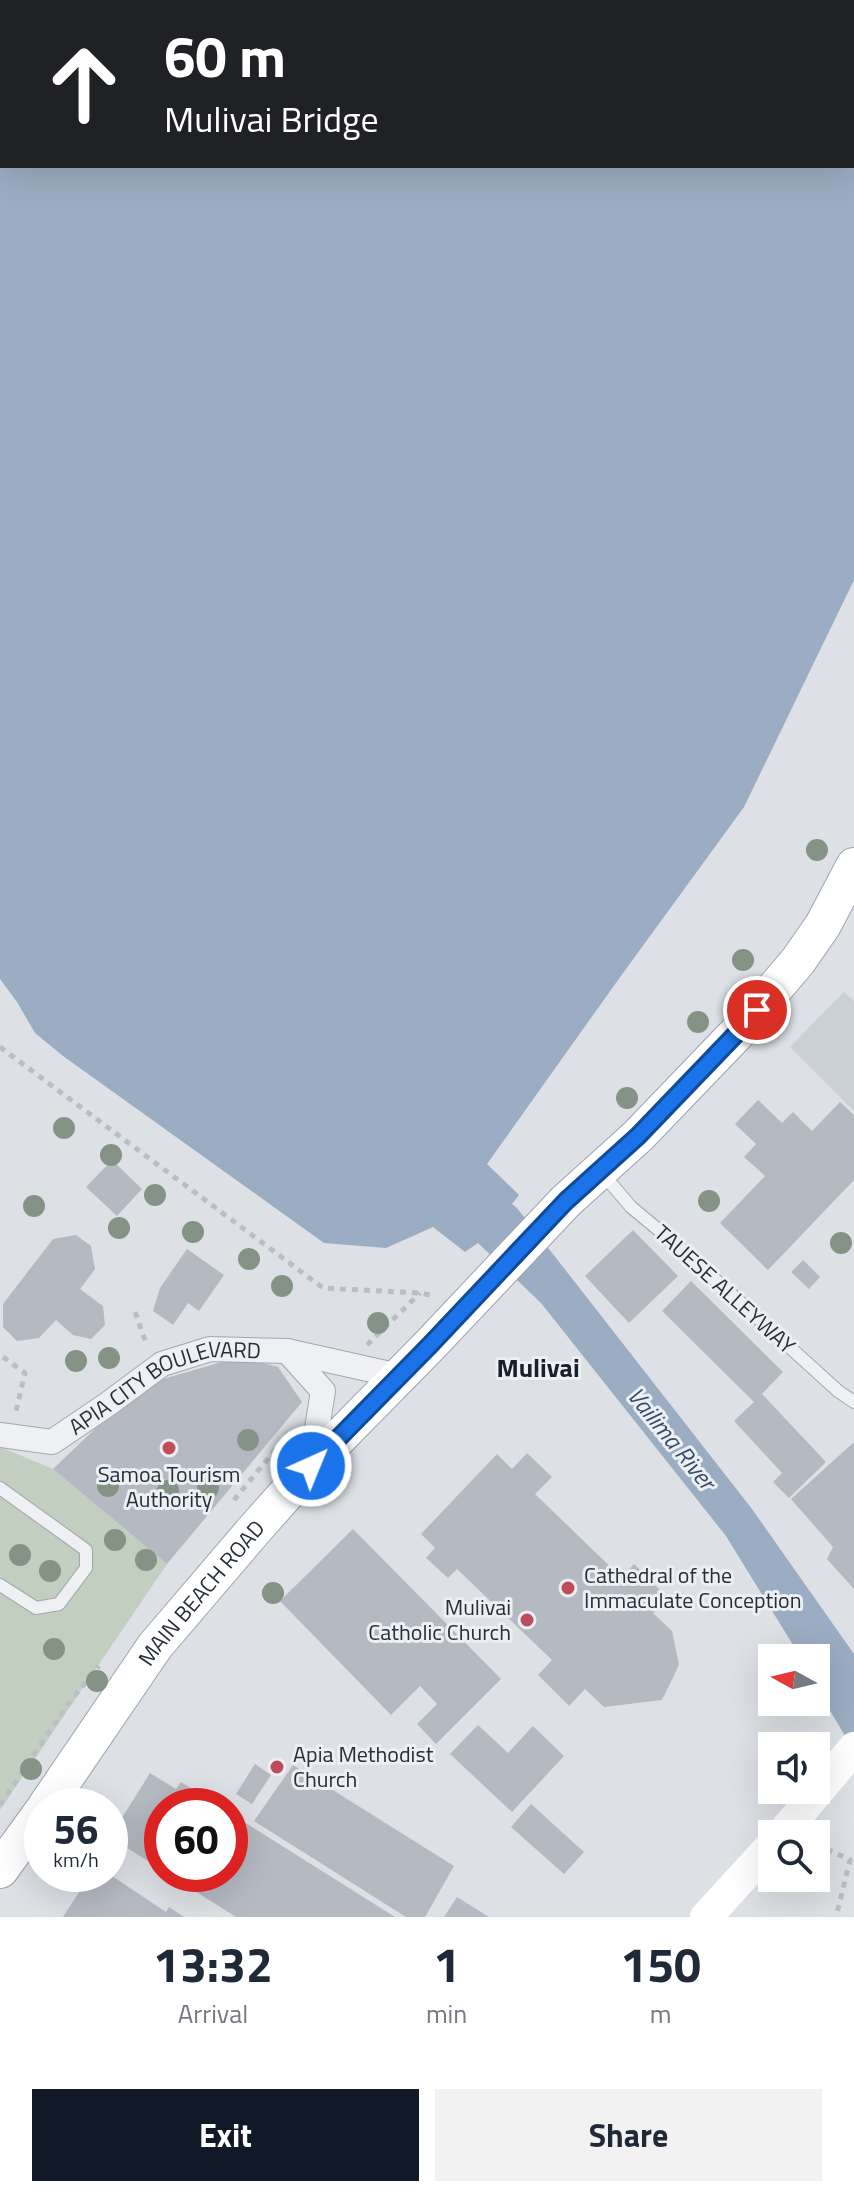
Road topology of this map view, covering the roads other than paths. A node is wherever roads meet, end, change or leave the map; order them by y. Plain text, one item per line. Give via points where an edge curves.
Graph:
1 (854, 866) edge
2 (601, 1171) junction
3 (287, 1351) junction
4 (399, 1376) junction
5 (854, 1402) edge
6 (5, 1435) edge
7 (311, 1466) junction
8 (0, 1488) edge
9 (0, 1585) edge
10 (847, 1755) edge
11 (58, 1788) edge
12 (794, 1820) edge
13 (24, 1837) edge
14 (758, 1860) edge
15 (0, 1870) edge
16 (706, 1917) edge

1 - 2 main road via 798,961 736,1034
2 - 4 main road, MAIN BEACH ROAD
2 - 5 lane, TAUESE ALLEYWAY via 631,1207
3 - 4 street, APIA CITY BOULEVARD
3 - 6 street, APIA CITY BOULEVARD via 210,1349 162,1364 52,1442
3 - 7 street, APIA CITY BOULEVARD via 323,1391
4 - 7 main road, MAIN BEACH ROAD
7 - 11 main road, MAIN BEACH ROAD via 155,1646
8 - 9 lane via 86,1550 86,1568 59,1604 36,1608
10 - 12 main road
13 - 15 main road
14 - 16 main road

